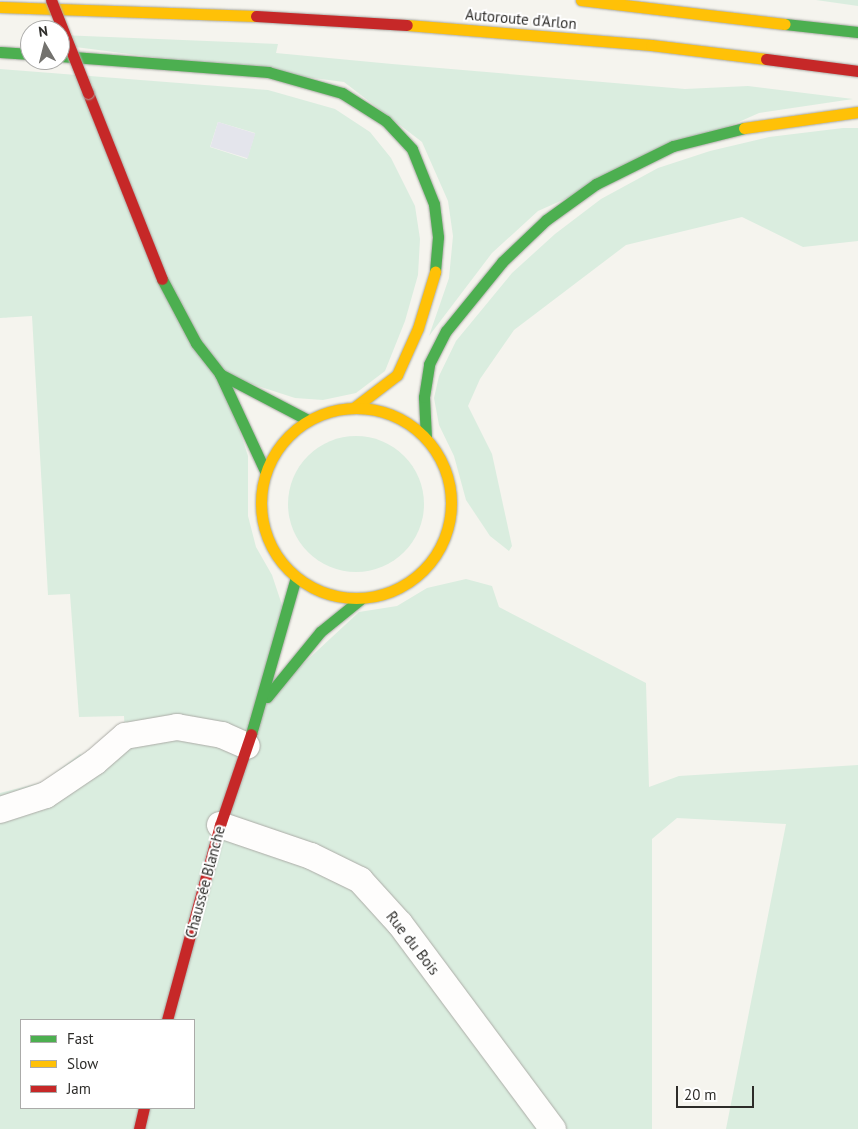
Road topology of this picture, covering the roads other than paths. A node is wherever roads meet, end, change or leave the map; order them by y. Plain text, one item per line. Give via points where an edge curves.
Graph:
1 (51, 0) edge
2 (581, 0) edge
3 (0, 7) edge
4 (858, 32) edge
5 (0, 52) edge
6 (20, 53) edge
7 (70, 57) edge
8 (858, 71) edge
9 (858, 112) edge
10 (220, 374) junction
11 (355, 407) junction
12 (308, 420) junction
13 (426, 438) junction
14 (266, 471) junction
15 (296, 577) junction
16 (362, 598) junction
17 (261, 704) junction
18 (247, 746) junction
19 (0, 810) edge
20 (220, 825) junction
21 (167, 1019) edge
22 (144, 1109) edge
23 (139, 1129) edge
24 (553, 1129) edge

1 - 10 main road, bridge via 167,291 196,343
2 - 4 main road, Autoroute d'Arlon
3 - 8 main road, Autoroute d'Arlon via 196,12 407,25 651,45
5 - 6 main road
7 - 11 main road via 268,72 342,93 386,122 412,149 434,204 438,237 434,279 418,328 397,375
9 - 13 main road via 761,124 673,146 596,184 546,220 502,262 446,331 428,364 424,397
10 - 12 main road
10 - 14 main road
11 - 12 main road via 330,411
11 - 13 main road via 381,411
12 - 14 main road via 290,433
13 - 16 main road via 442,461 450,487 451,515 443,542 429,564 410,581 387,593
14 - 15 main road via 260,500 264,529 276,556
15 - 16 main road via 323,592
15 - 17 main road, Chaussée Blanche
16 - 17 main road via 320,632
17 - 18 main road, Chaussée Blanche
18 - 19 street via 222,735 177,727 125,736 95,762 46,795
18 - 20 main road, Chaussée Blanche
20 - 21 main road, Chaussée Blanche
20 - 24 street, Rue du Bois via 310,856 360,880 400,924
22 - 23 main road

